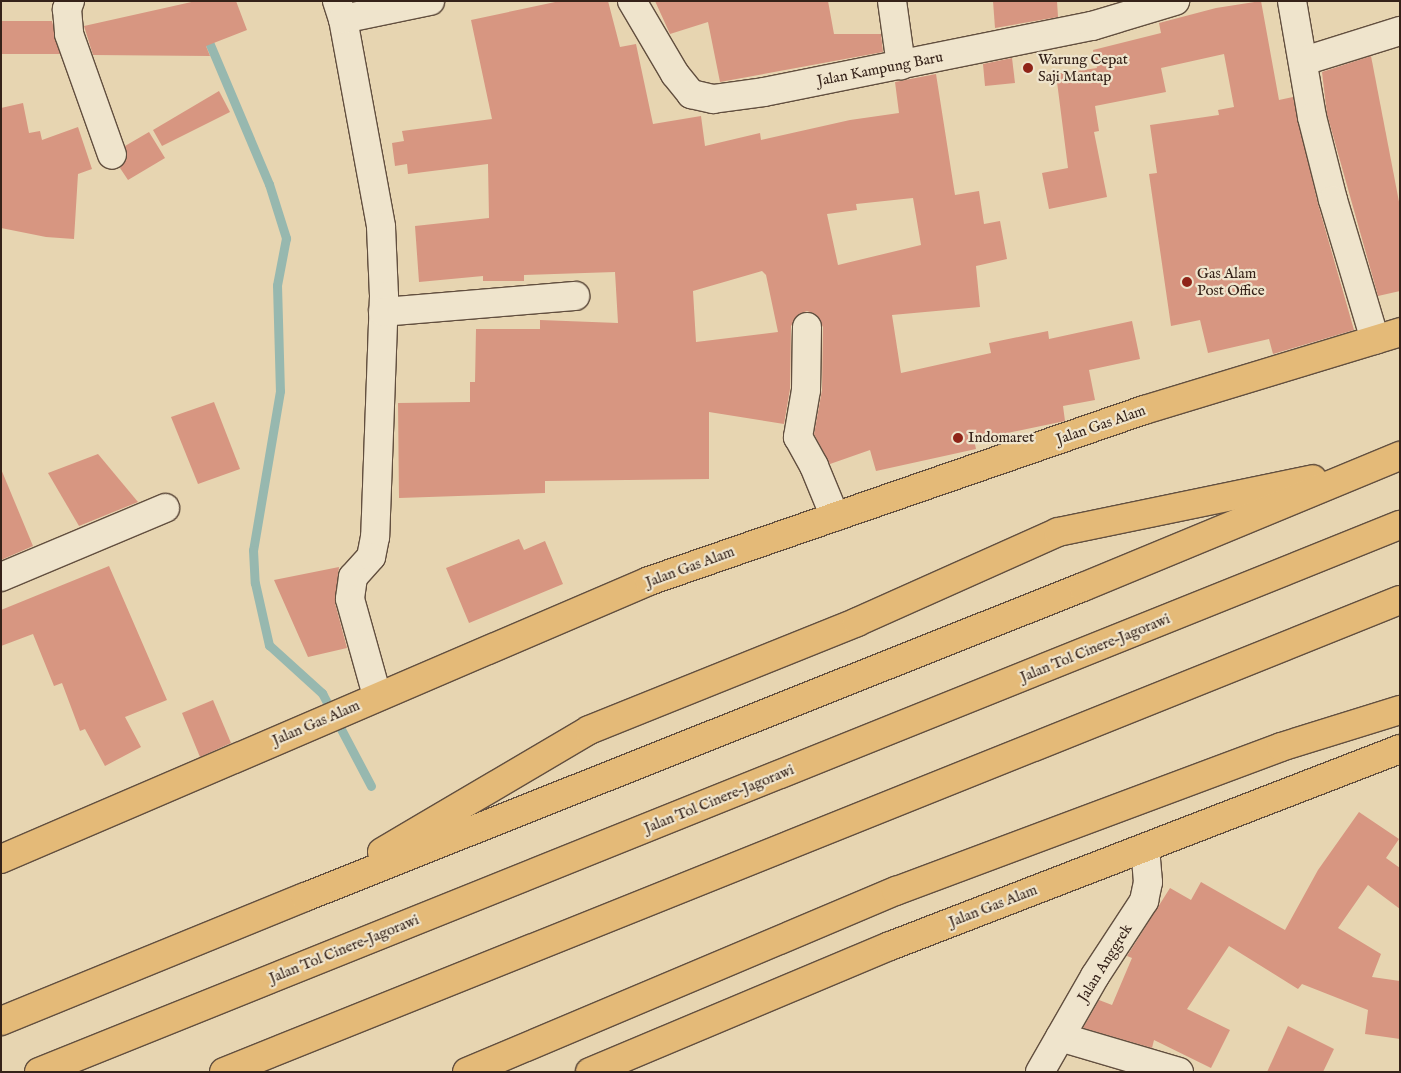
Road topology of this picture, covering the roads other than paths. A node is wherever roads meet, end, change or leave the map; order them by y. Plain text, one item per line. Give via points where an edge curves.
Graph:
1 (70, 1) edge
2 (430, 1) edge
3 (632, 1) edge
4 (892, 1) edge
5 (1175, 1) edge
6 (1292, 1) edge
7 (340, 10) edge
8 (1400, 31) edge
9 (1304, 61) junction
10 (901, 65) junction
11 (112, 155) dead end
12 (575, 296) dead end
13 (383, 312) junction
14 (807, 327) dead end
15 (1387, 336) edge
16 (1388, 461) edge
17 (165, 508) dead end
18 (835, 517) junction
19 (1400, 525) edge
20 (1, 577) edge
21 (1400, 600) edge
22 (366, 702) junction
23 (1400, 710) edge
24 (1400, 749) edge
25 (1145, 848) junction
26 (1, 859) edge
27 (305, 896) junction
28 (1, 1021) edge
29 (1060, 1037) junction
30 (39, 1072) edge
31 (224, 1072) edge
32 (467, 1072) edge
33 (590, 1072) edge
34 (1040, 1072) edge
35 (1178, 1072) edge

1 - 11 street via 67,9 69,34
2 - 7 street
3 - 10 street, Jalan Kampung Baru via 675,74 691,94 713,99 764,92
4 - 10 street
5 - 10 street, Jalan Kampung Baru via 1092,26
6 - 9 street
7 - 13 street via 381,227
8 - 9 street
9 - 15 street via 1312,117 1333,200
12 - 13 street
13 - 22 street via 376,538 370,557 353,578 350,593
14 - 18 street via 806,390 798,437
15 - 18 main road, Jalan Gas Alam via 1144,410
16 - 27 main road via 1083,587
16 - 27 main road via 1058,532 857,622 588,730
17 - 20 street
18 - 22 main road, Jalan Gas Alam via 649,581
19 - 30 main road, Jalan Tol Cinere–Jagorawi
21 - 31 main road
22 - 26 main road, Jalan Gas Alam
23 - 32 main road via 1281,747 896,891
24 - 25 main road, Jalan Gas Alam
25 - 29 street, Jalan Anggrek via 1148,882 1144,901
25 - 33 main road, Jalan Gas Alam via 890,946
27 - 28 main road
29 - 34 street, Jalan Anggrek
29 - 35 street

